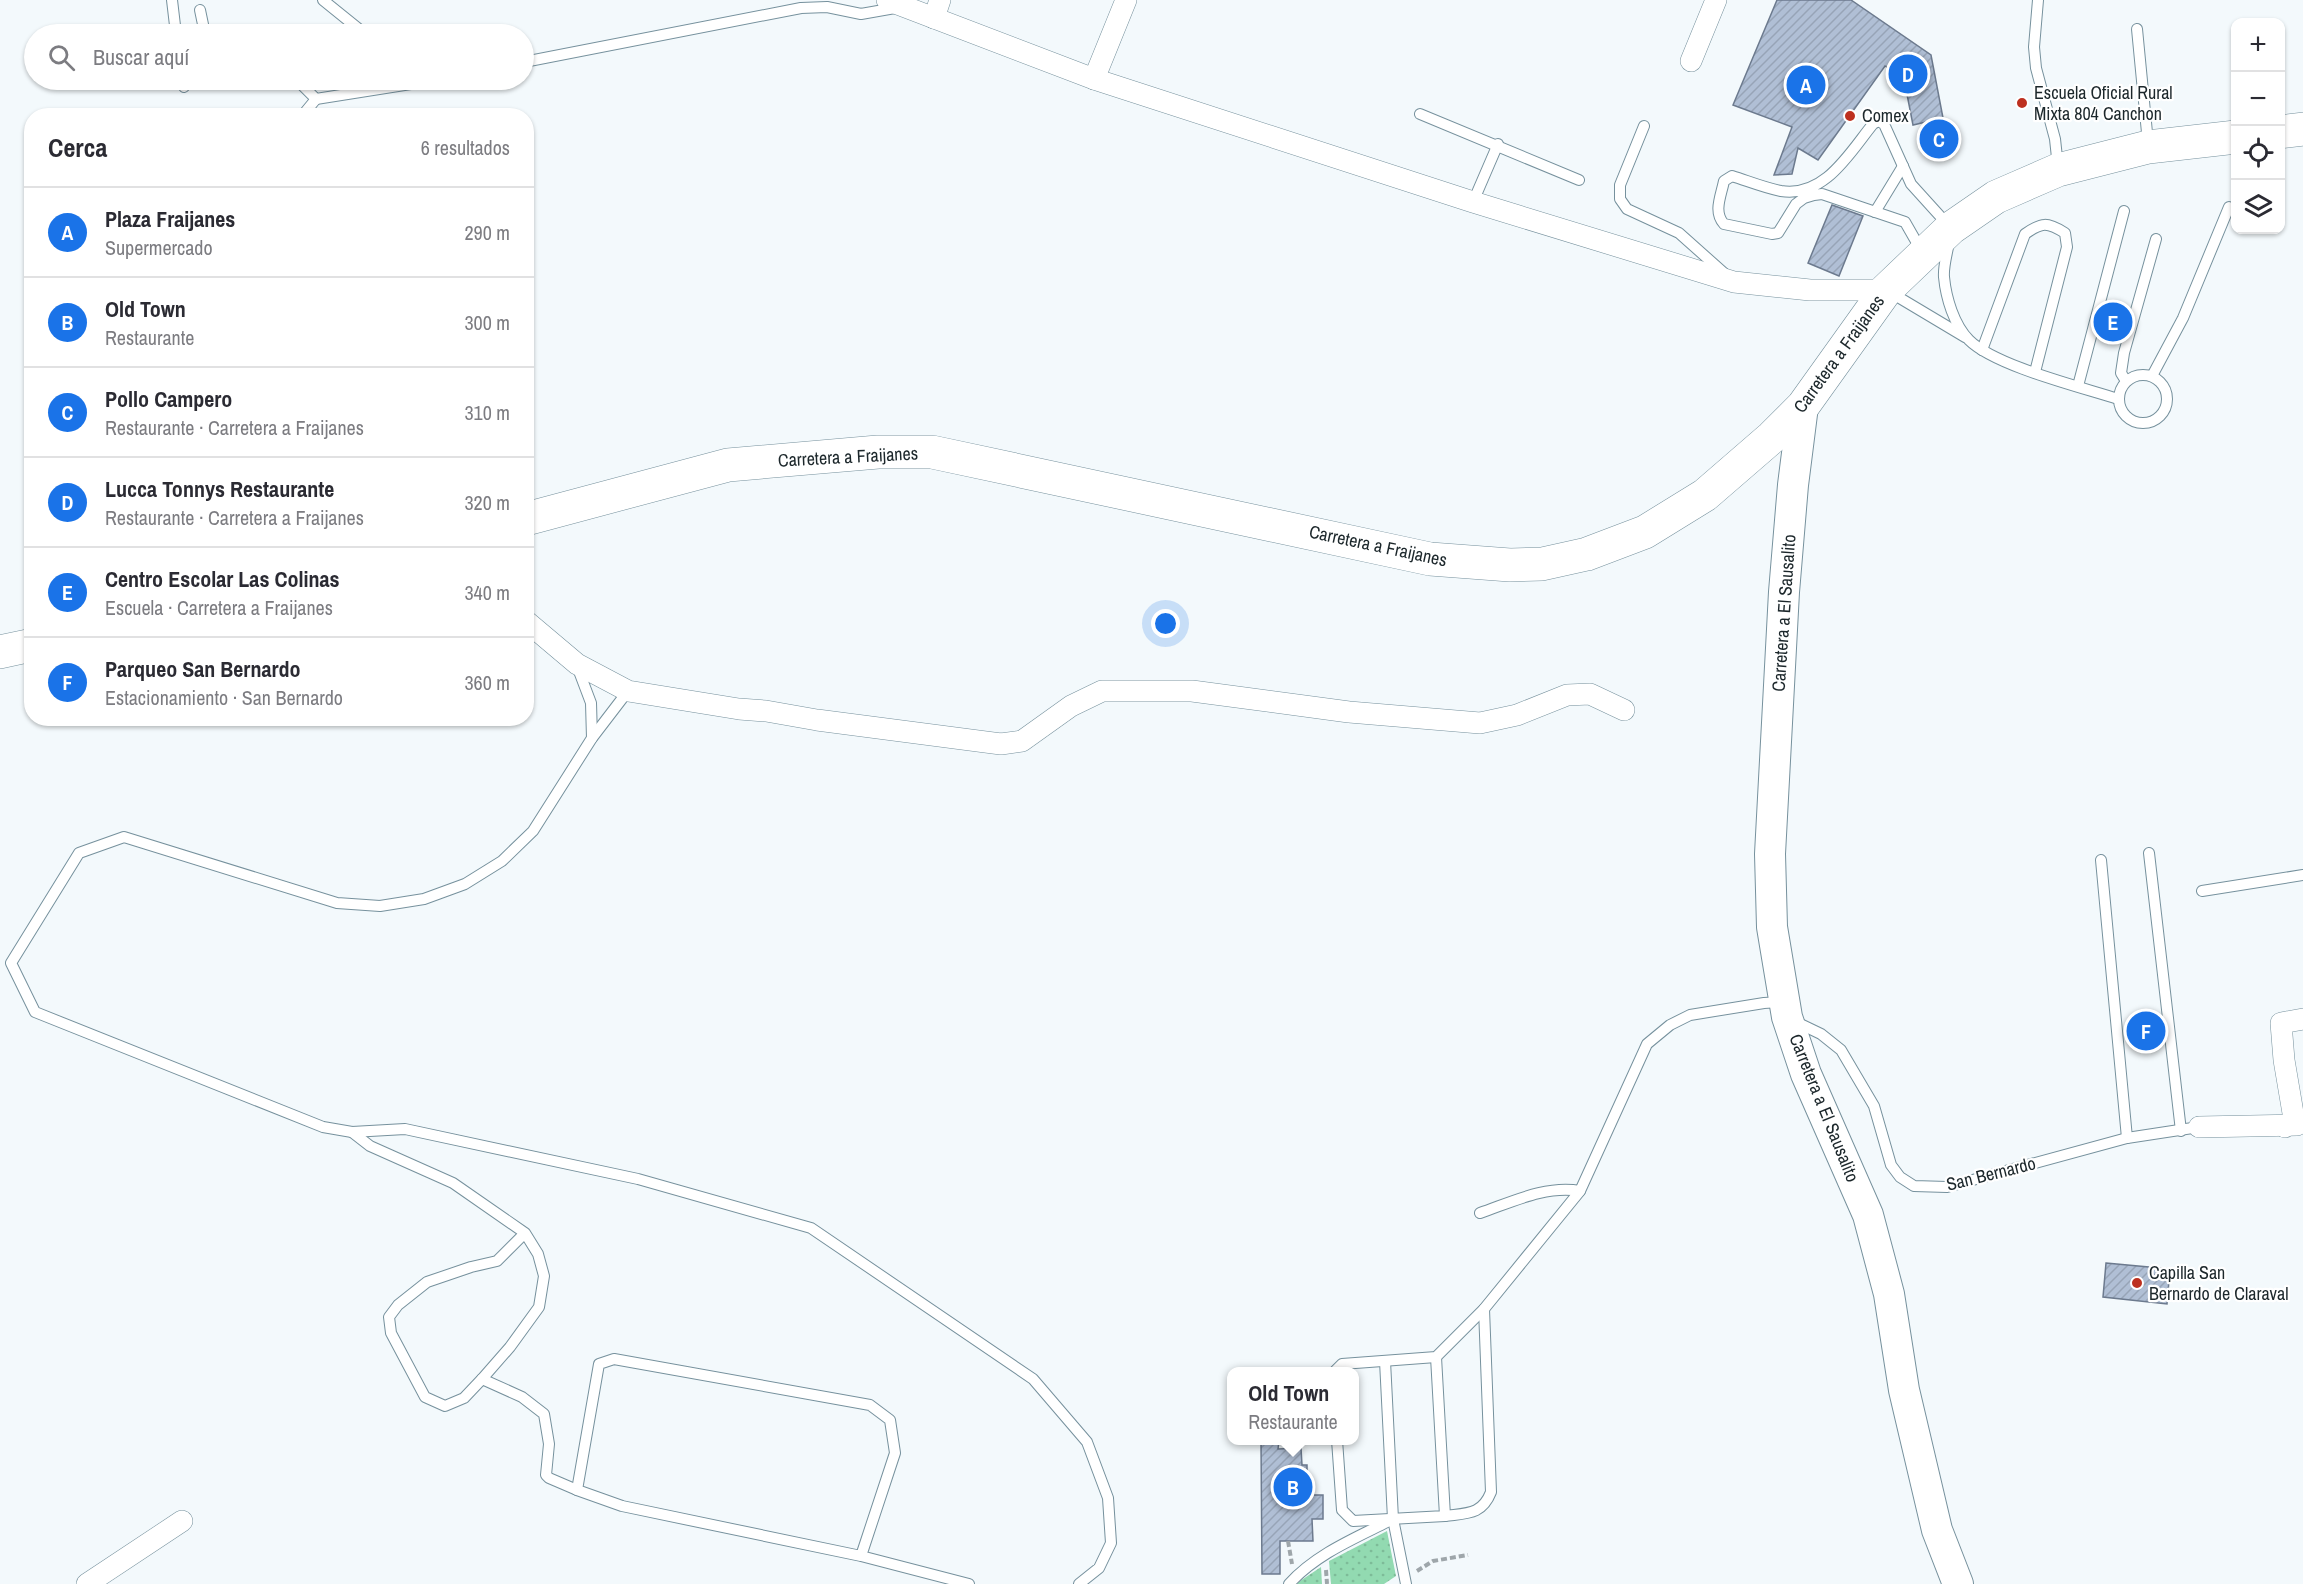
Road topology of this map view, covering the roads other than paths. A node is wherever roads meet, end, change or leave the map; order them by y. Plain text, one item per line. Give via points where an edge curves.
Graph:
1 (172, 0) edge
2 (323, 0) edge
3 (1126, 0) edge
4 (1716, 0) edge
5 (2038, 0) edge
6 (895, 3) edge
7 (937, 9) edge
8 (200, 10) dead end
9 (175, 24) edge
10 (203, 24) edge
11 (353, 24) edge
12 (2137, 29) dead end
13 (534, 60) edge
14 (1690, 61) dead end
15 (1094, 79) junction
16 (307, 90) edge
17 (369, 90) edge
18 (316, 99) junction
19 (309, 108) edge
20 (1420, 114) dead end
21 (1644, 126) dead end
22 (2303, 129) edge
23 (2285, 131) edge
24 (2231, 137) edge
25 (1498, 144) junction
26 (2148, 147) junction
27 (1903, 166) junction
28 (2058, 170) junction
29 (1579, 180) dead end
30 (1473, 202) junction
31 (2229, 207) dead end
32 (2124, 211) dead end
33 (1875, 212) junction
34 (1951, 228) junction
35 (2156, 239) dead end
36 (1923, 254) junction
37 (1734, 282) junction
38 (1886, 290) junction
39 (1968, 339) junction
40 (1982, 350) junction
41 (2035, 372) junction
42 (2152, 376) junction
43 (2126, 381) junction
44 (2078, 386) junction
45 (2118, 399) junction
46 (1803, 406) junction
47 (534, 517) edge
48 (534, 628) edge
49 (24, 647) edge
50 (0, 652) edge
51 (577, 664) junction
52 (628, 691) junction
53 (1624, 710) dead end
54 (592, 738) junction
55 (2149, 852) dead end
56 (2101, 860) dead end
57 (2303, 875) edge
58 (2202, 891) dead end
59 (1786, 1010) junction
60 (2303, 1019) edge
61 (2294, 1126) edge
62 (2190, 1129) junction
63 (352, 1132) junction
64 (2127, 1138) junction
65 (1581, 1191) junction
66 (1480, 1213) dead end
67 (525, 1233) junction
68 (1484, 1309) junction
69 (1436, 1357) junction
70 (1385, 1360) junction
71 (1339, 1367) edge
72 (482, 1379) junction
73 (1337, 1445) edge
74 (577, 1490) junction
75 (1445, 1516) junction
76 (1393, 1519) junction
77 (182, 1521) dead end
78 (861, 1556) junction
79 (1405, 1582) edge
80 (87, 1584) edge
81 (969, 1584) edge
82 (1079, 1584) edge
83 (1289, 1584) edge
84 (1958, 1584) edge

1 - 9 lane
2 - 11 lane
3 - 15 street
4 - 14 street
5 - 28 lane via 2036,68 2055,139
6 - 7 street
6 - 13 lane via 861,14 827,6 801,9
7 - 15 street
8 - 10 lane
12 - 26 lane
15 - 30 street
16 - 18 lane
17 - 18 lane
18 - 19 lane
20 - 25 lane
21 - 37 lane via 1620,184 1620,199 1628,209 1678,233
22 - 23 main road
24 - 26 main road, Carretera a Fraijanes
25 - 29 lane
25 - 30 lane
26 - 28 main road, Carretera a Fraijanes
27 - 33 lane
27 - 33 lane via 1884,124 1878,121 1821,183 1781,191 1732,176 1724,181 1717,212 1724,224 1772,234 1781,230 1797,204 1814,195 1822,194
27 - 34 lane via 1911,184
28 - 34 main road, Carretera a Fraijanes via 1996,197
30 - 37 street
31 - 42 lane via 2183,318
32 - 44 lane
33 - 36 lane via 1905,222
34 - 36 main road, Carretera a Fraijanes
34 - 39 lane via 1944,275 1950,305
35 - 43 lane via 2124,353 2121,374
36 - 38 main road, Carretera a Fraijanes
37 - 38 street via 1810,290
38 - 39 lane
38 - 46 main road, Carretera a Fraijanes
39 - 40 lane
40 - 41 lane
40 - 41 lane via 2025,234 2045,224 2055,227 2065,233 2067,247
41 - 44 lane
42 - 43 lane via 2143,374
42 - 45 lane via 2160,382 2167,399 2160,416 2152,422 2133,422 2125,416
43 - 45 lane
44 - 45 lane
46 - 47 main road, Carretera a Fraijanes via 1738,469 1677,514 1645,532 1587,554 1542,564 1430,559 932,452 878,452 728,465
46 - 59 street, Carretera a El Sausalito via 1784,592 1770,854 1772,927
48 - 51 street
49 - 50 main road
51 - 52 street
51 - 54 lane via 591,703
52 - 53 street via 1001,744 1022,741 1071,706 1102,691 1192,691 1349,712 1480,723 1517,715 1567,695 1590,694
52 - 54 lane
54 - 63 lane via 533,831 502,861 465,884 424,899 380,906 337,903 124,837 80,854 11,963 35,1012 323,1127
55 - 62 lane
56 - 64 lane
57 - 58 lane
59 - 64 lane, San Bernardo via 1841,1050 1874,1106 1892,1165 1900,1177 1914,1186 1947,1187
59 - 65 lane via 1764,1003 1690,1015 1647,1044
59 - 84 street, Carretera a El Sausalito via 1806,1074 1868,1215 1937,1530
60 - 61 street, San Bernardo via 2282,1023
61 - 62 street, San Bernardo
62 - 64 lane, San Bernardo
63 - 67 lane via 370,1146 453,1183
63 - 82 lane via 405,1129 638,1179 811,1228 1033,1379 1087,1442 1108,1498 1112,1544 1099,1568
65 - 66 lane via 1535,1194
65 - 68 lane
67 - 72 lane via 538,1254 544,1276 539,1307
67 - 72 lane via 497,1261 427,1282 388,1317 392,1334 425,1397 445,1406 464,1398
68 - 69 lane
68 - 75 lane via 1491,1492 1481,1509
69 - 70 lane
69 - 75 lane
70 - 71 lane
70 - 76 lane
72 - 74 lane via 522,1397 544,1414 549,1444 546,1475
73 - 76 lane via 1342,1510 1347,1517 1353,1521
74 - 78 lane via 622,1506
74 - 78 lane via 599,1364 615,1359 870,1405 890,1420 895,1453
75 - 76 lane
76 - 79 lane
76 - 83 lane via 1341,1545
77 - 80 street
78 - 81 lane

